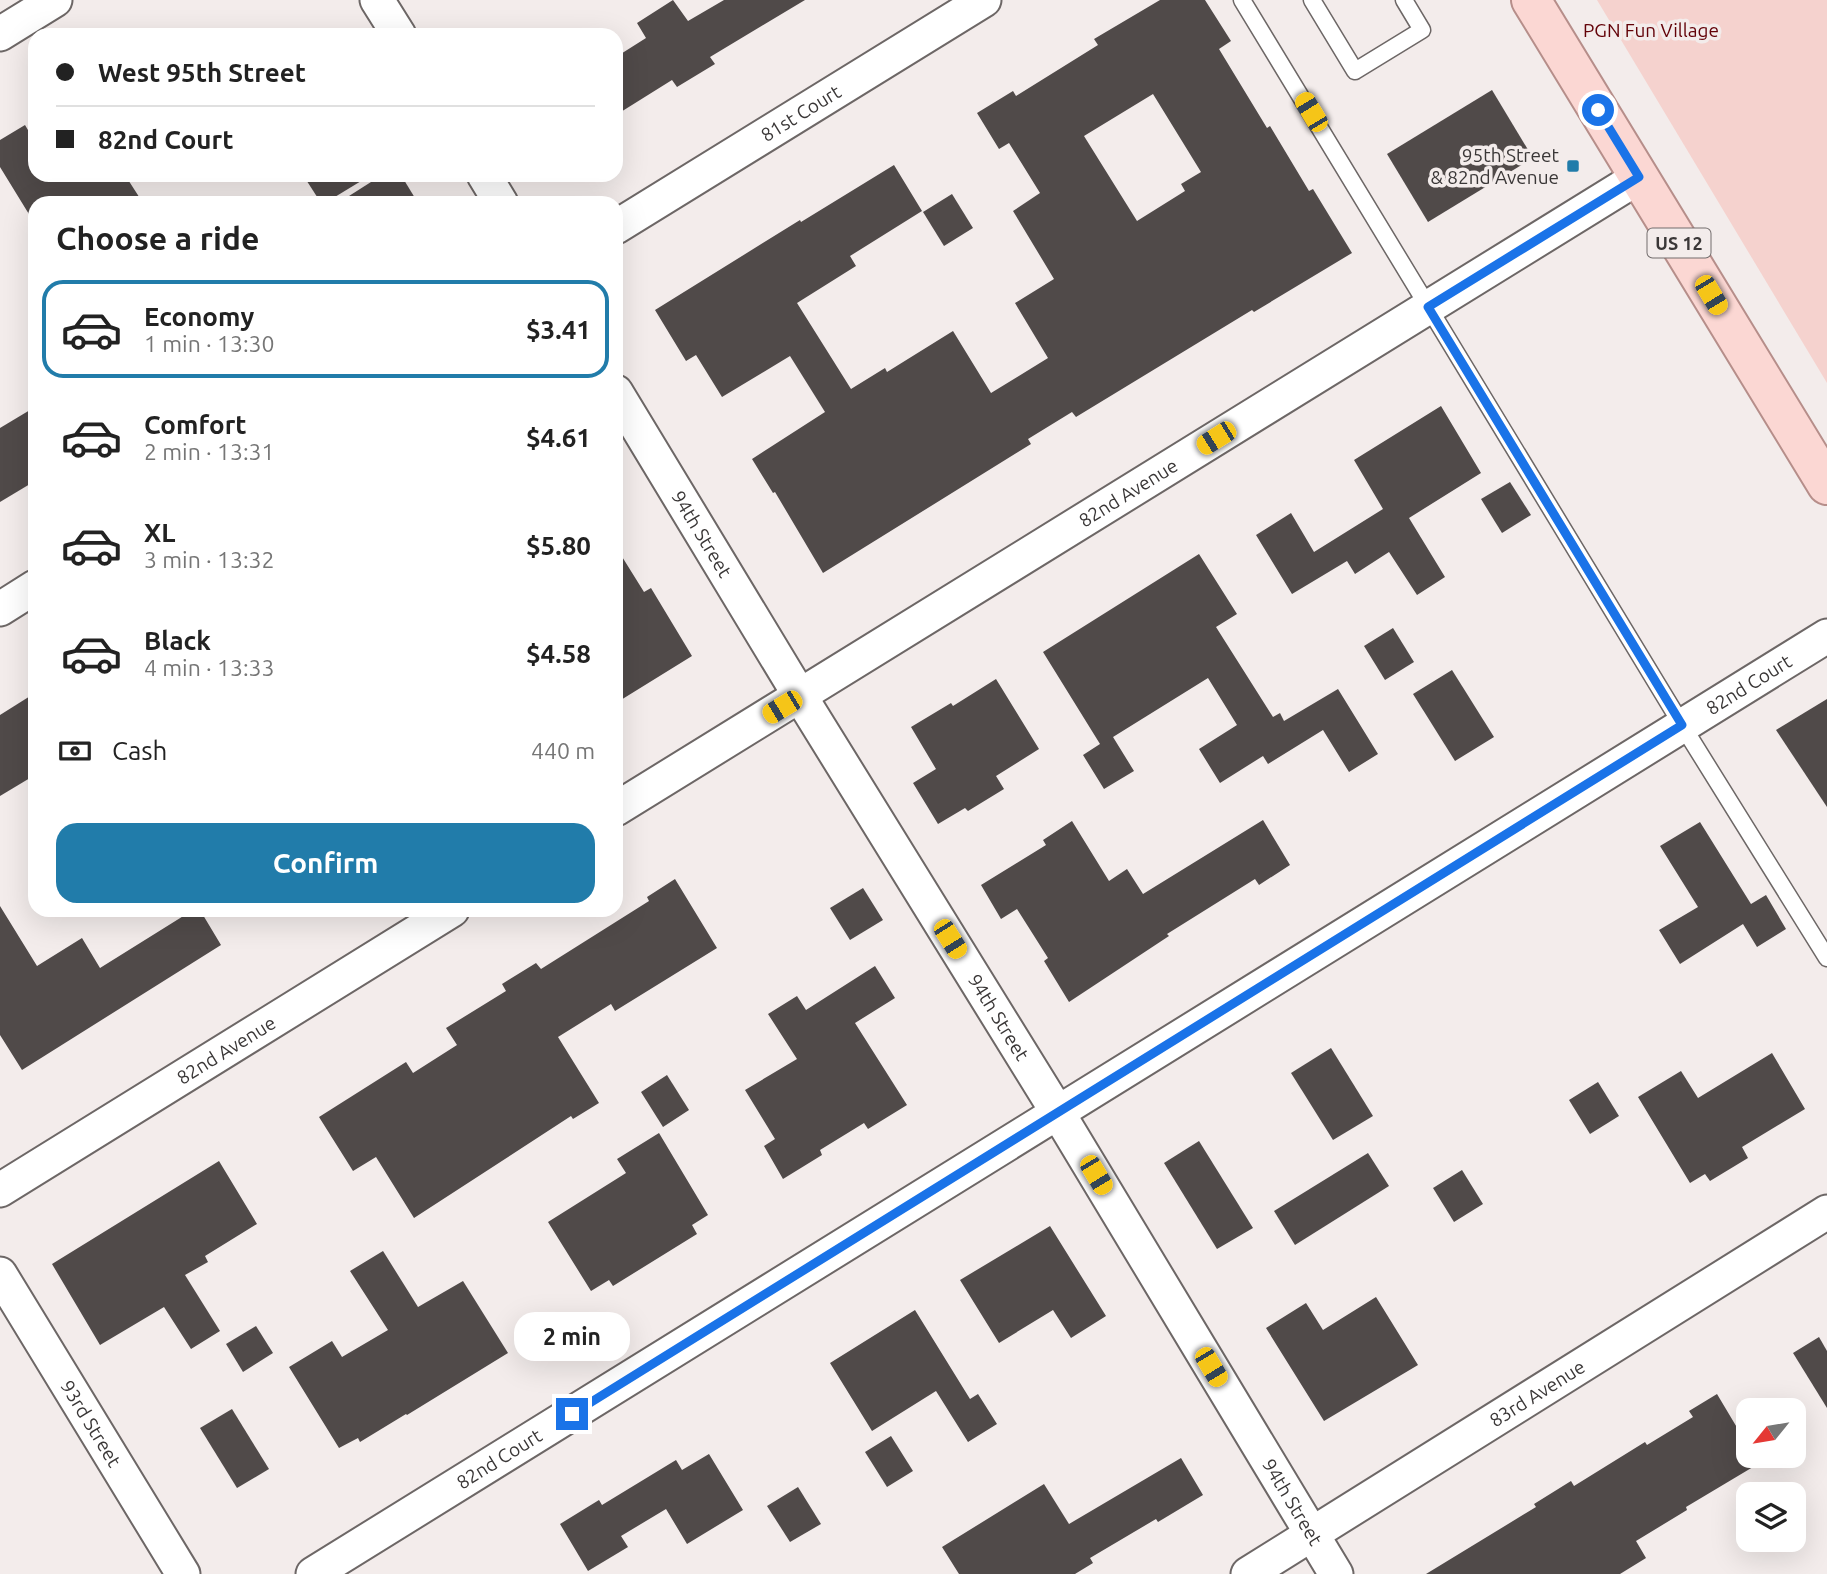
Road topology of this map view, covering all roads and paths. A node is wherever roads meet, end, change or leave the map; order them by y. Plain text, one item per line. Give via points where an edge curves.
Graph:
1 (55, 0) edge
2 (377, 0) edge
3 (984, 0) edge
4 (1242, 0) edge
5 (1312, 0) edge
6 (1404, 0) edge
7 (1531, 0) edge
8 (395, 28) edge
9 (0, 34) edge
10 (1639, 177) junction
11 (623, 224) edge
12 (1428, 307) junction
13 (623, 404) edge
14 (1827, 485) edge
15 (28, 591) edge
16 (0, 609) edge
17 (1827, 636) edge
18 (800, 696) junction
19 (1682, 725) junction
20 (623, 805) edge
21 (441, 917) edge
22 (1827, 958) edge
23 (1058, 1113) junction
24 (0, 1190) edge
25 (1827, 1212) edge
26 (0, 1274) edge
27 (1312, 1534) junction
28 (183, 1574) edge
29 (313, 1574) edge
30 (1248, 1574) edge
31 (1336, 1574) edge

1 - 9 street
2 - 8 street
3 - 11 street, 81st Court
4 - 12 lane
5 - 6 lane via 1355,71 1422,30
7 - 10 main road, US 12
10 - 12 street, 82nd Avenue
10 - 14 main road, US 12
12 - 18 street, 82nd Avenue
12 - 19 lane
13 - 18 street, 94th Street
15 - 16 street
17 - 19 street, 82nd Court
18 - 20 street, 82nd Avenue
18 - 23 street, 94th Street
19 - 22 lane
19 - 23 street, 82nd Court
21 - 24 street, 82nd Avenue
23 - 27 street, 94th Street
23 - 29 street, 82nd Court
25 - 27 street, 83rd Avenue
26 - 28 street, 93rd Street
27 - 30 street, 83rd Avenue
27 - 31 street, 94th Street

